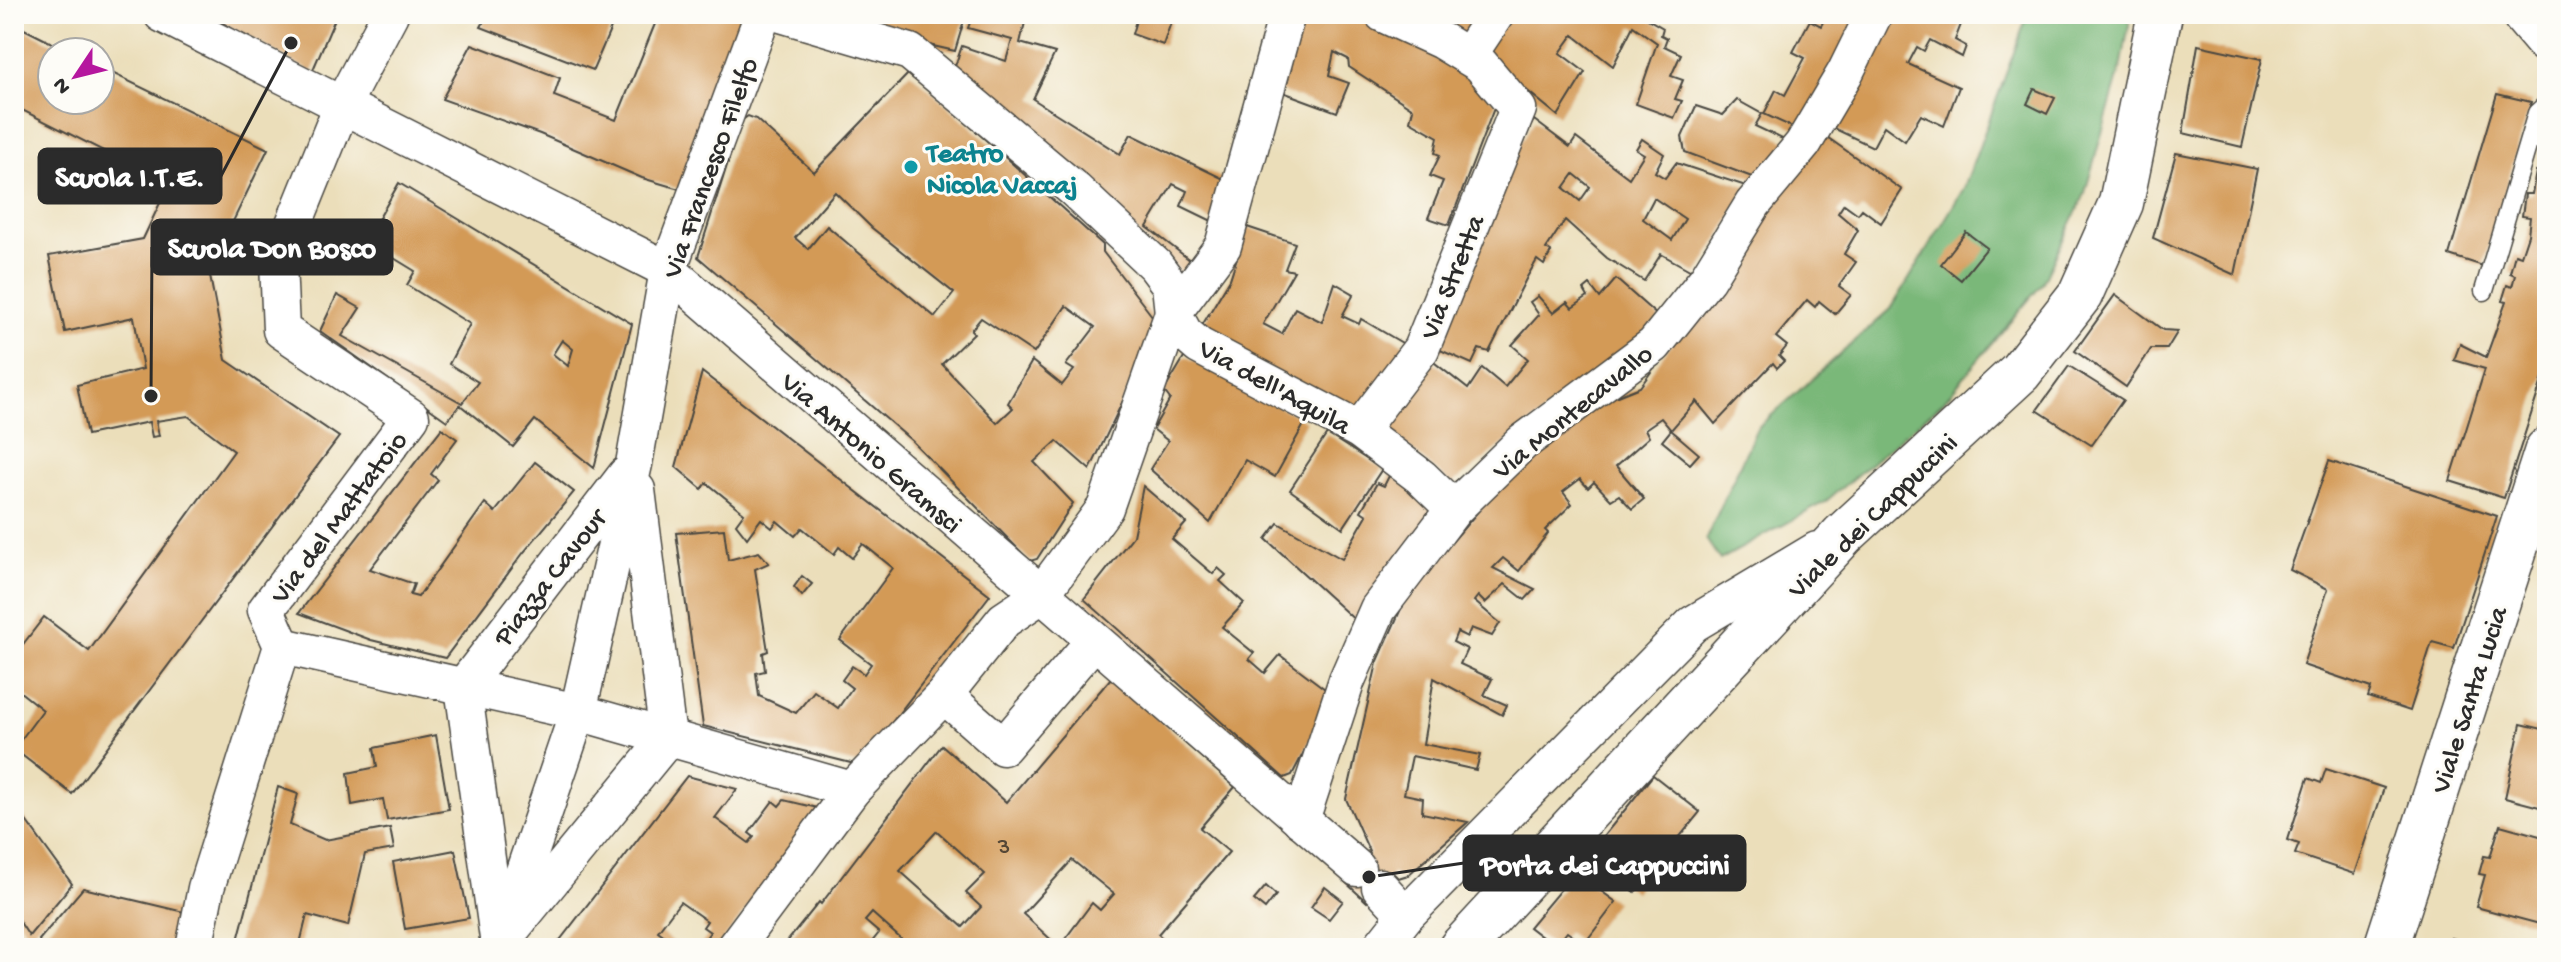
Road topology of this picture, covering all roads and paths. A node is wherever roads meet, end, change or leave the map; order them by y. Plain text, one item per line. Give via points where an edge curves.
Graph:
1 (162, 14) edge
2 (390, 14) edge
3 (763, 14) edge
4 (781, 14) edge
5 (1287, 14) edge
6 (1383, 14) edge
7 (1496, 14) edge
8 (1874, 14) edge
9 (2160, 14) edge
10 (1468, 56) junction
11 (343, 103) junction
12 (2547, 104) edge
13 (668, 270) junction
14 (2484, 291) dead end
15 (1173, 313) junction
16 (1359, 430) junction
17 (2547, 450) edge
18 (634, 464) junction
19 (1454, 509) junction
20 (1843, 535) junction
21 (1040, 596) junction
22 (1093, 642) junction
23 (282, 646) junction
24 (463, 687) junction
25 (944, 695) junction
26 (578, 712) junction
27 (668, 738) junction
28 (852, 790) junction
29 (1301, 820) junction
30 (1406, 915) junction
31 (498, 947) edge
32 (194, 948) edge
33 (734, 948) edge
34 (1380, 948) edge
35 (1461, 948) edge
36 (2386, 948) edge

1 - 11 street, Via Antonio Gramsci
2 - 11 street
3 - 13 street, Via Francesco Filelfo
4 - 15 street, Via dell'Aquila via 910,52 1075,190 1155,265 1170,285
5 - 15 street via 1223,246
6 - 10 street
7 - 10 street
8 - 19 street, Via Montecavallo via 1803,144 1753,204 1707,279 1654,345 1522,443
9 - 20 street, Viale dei Cappuccini via 2121,203 2080,295 2020,372
10 - 16 street, Via Stretta via 1518,109 1421,349
11 - 13 street, Via Antonio Gramsci
11 - 23 street, Via del Mattatoio via 278,263 281,330 411,417 266,610
12 - 14 lane via 2537,113
13 - 18 street, Via Francesco Filelfo
13 - 21 street, Via Antonio Gramsci
15 - 16 street, Via dell'Aquila via 1199,346
15 - 21 street via 1105,508
16 - 19 street, Via dell'Aquila
17 - 36 street, Viale Santa Lucia
18 - 24 street, Piazza Cavour
18 - 26 street, Piazza Cavour
18 - 27 street, Piazza Cavour
19 - 29 street, Via Montecavallo via 1378,609 1347,680
20 - 30 street via 1693,624
20 - 35 street, Viale dei Cappuccini
21 - 22 street, Via Antonio Gramsci
21 - 25 street via 1004,620
22 - 25 street via 1003,747
22 - 29 street, Via Antonio Gramsci
23 - 24 street
23 - 32 street, Via del Mattatoio via 206,888
24 - 26 street
24 - 31 street
25 - 28 street
26 - 27 street
26 - 31 street, Piazza Cavour
27 - 28 street
27 - 31 street
28 - 33 street
29 - 30 street, Via Antonio Gramsci
30 - 34 street

